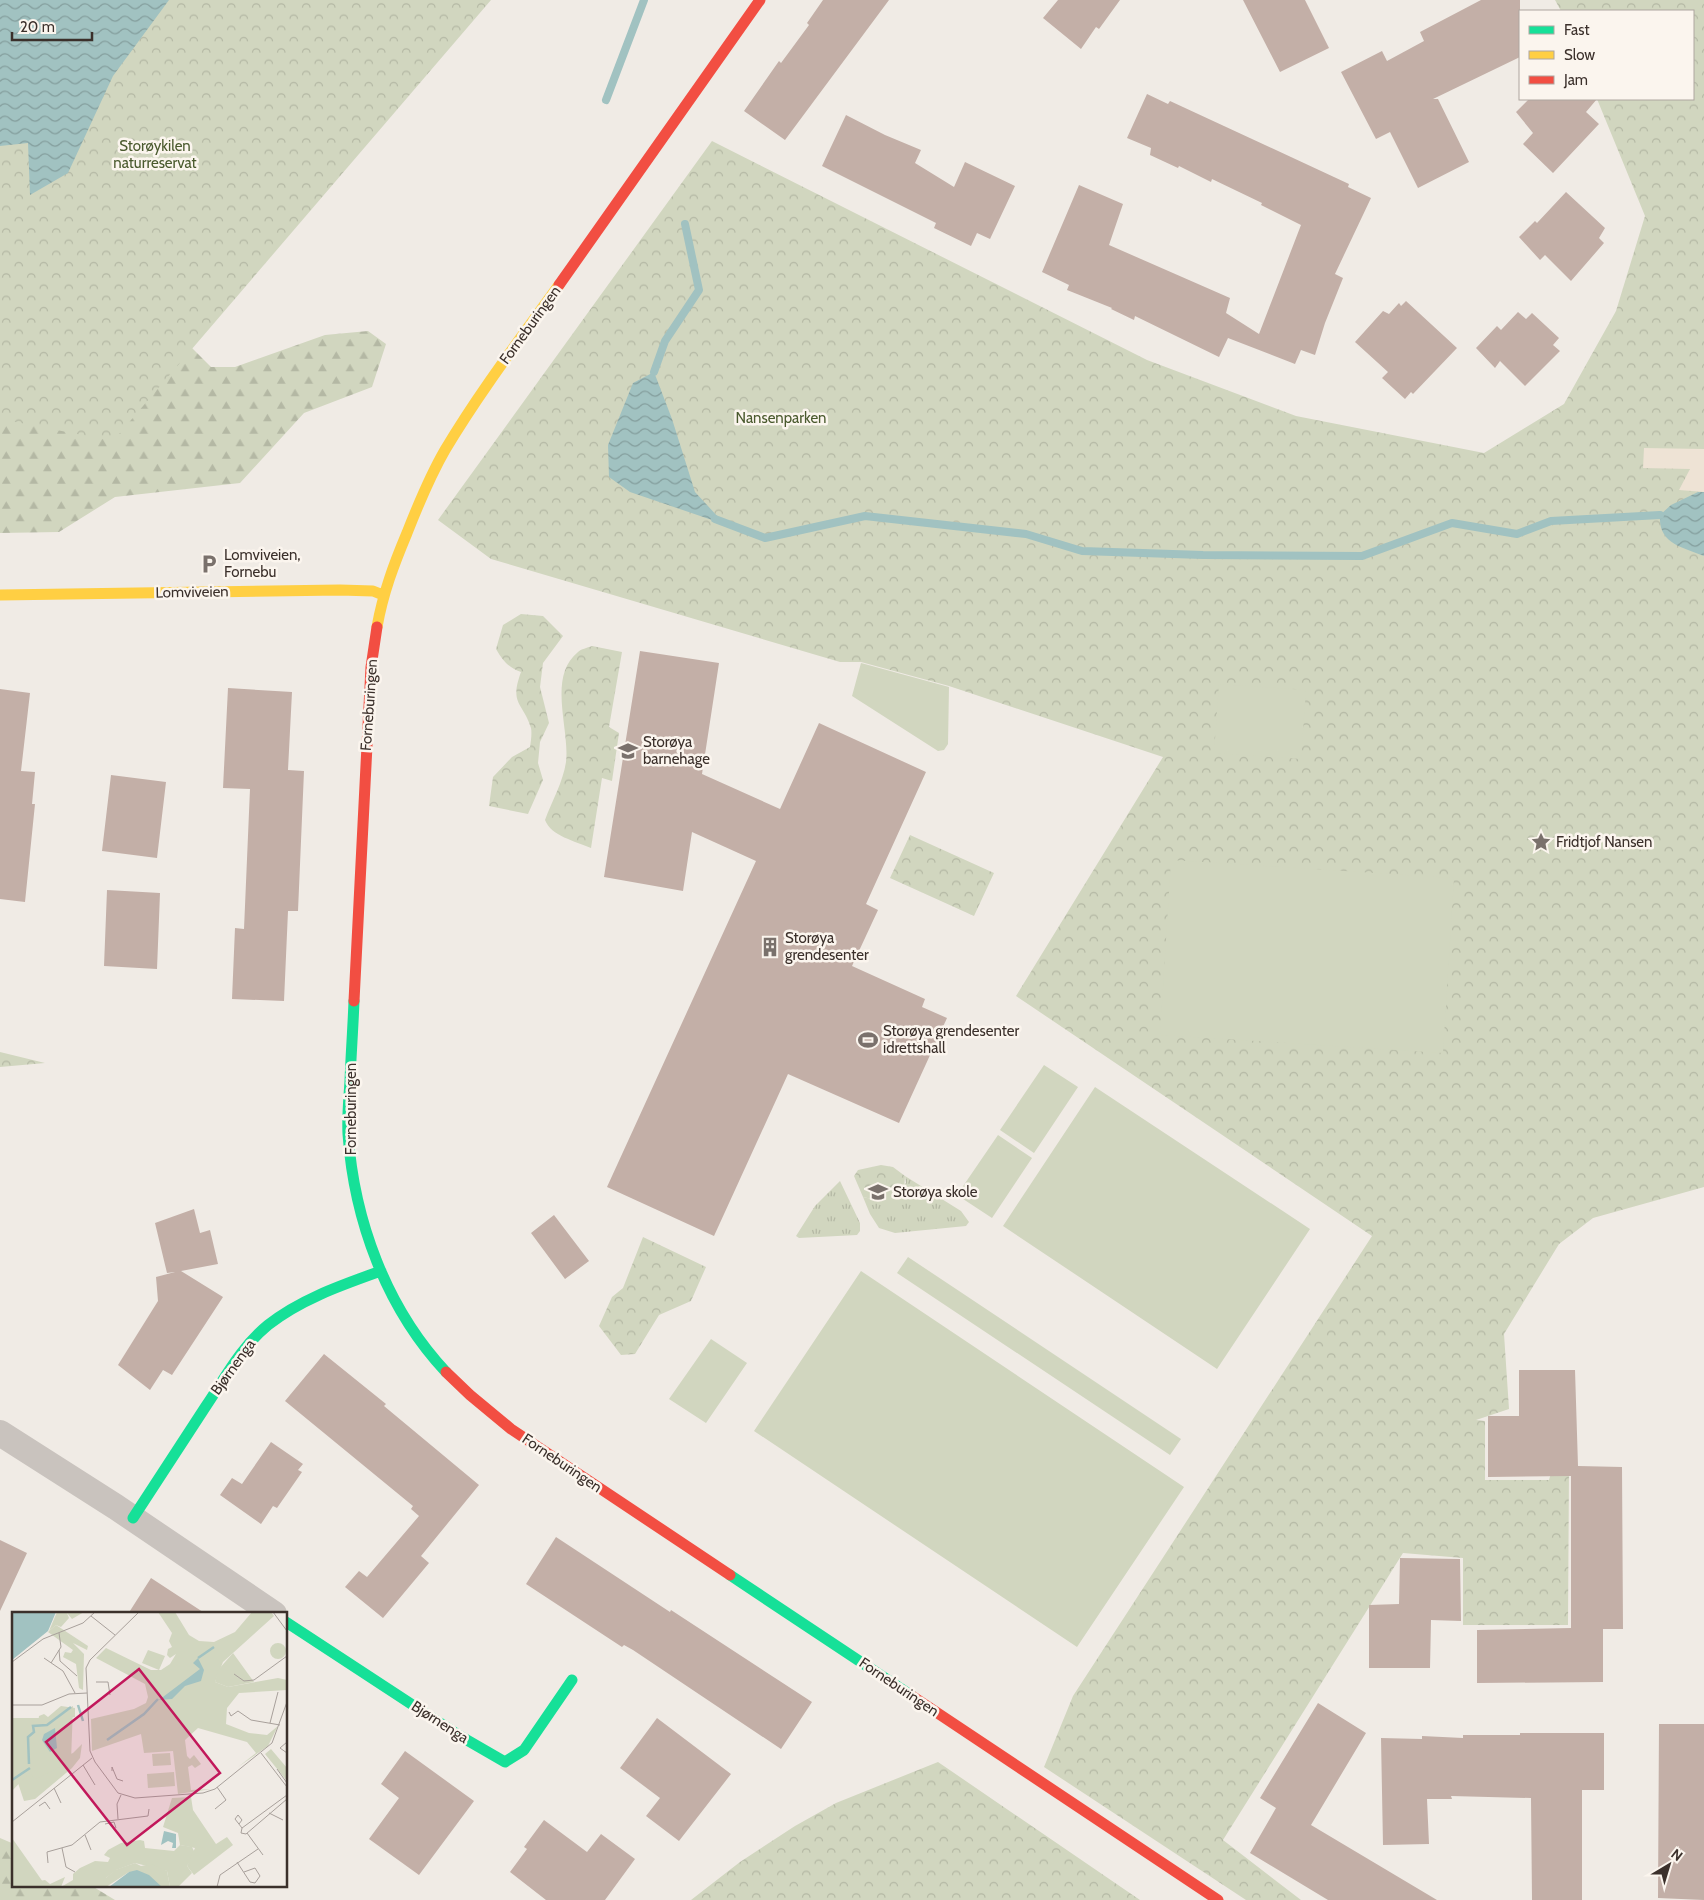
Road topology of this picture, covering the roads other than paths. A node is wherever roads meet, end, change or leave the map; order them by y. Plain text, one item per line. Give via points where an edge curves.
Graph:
1 (760, 0) edge
2 (383, 594) junction
3 (0, 595) edge
4 (381, 1271) junction
5 (0, 1432) edge
6 (132, 1518) junction
7 (271, 1612) edge
8 (288, 1623) edge
9 (572, 1680) dead end
10 (1218, 1900) edge

1 - 2 street, Forneburingen via 470,409 418,504
2 - 3 street, Lomviveien via 340,590
2 - 4 street, Forneburingen via 370,676 348,1134 362,1223
4 - 6 street, Bjørnenga via 307,1302 254,1337 234,1362
4 - 10 street, Forneburingen via 405,1319 433,1358 468,1394 511,1429
5 - 6 street
6 - 7 street
8 - 9 street, Bjørnenga via 505,1762 524,1750

